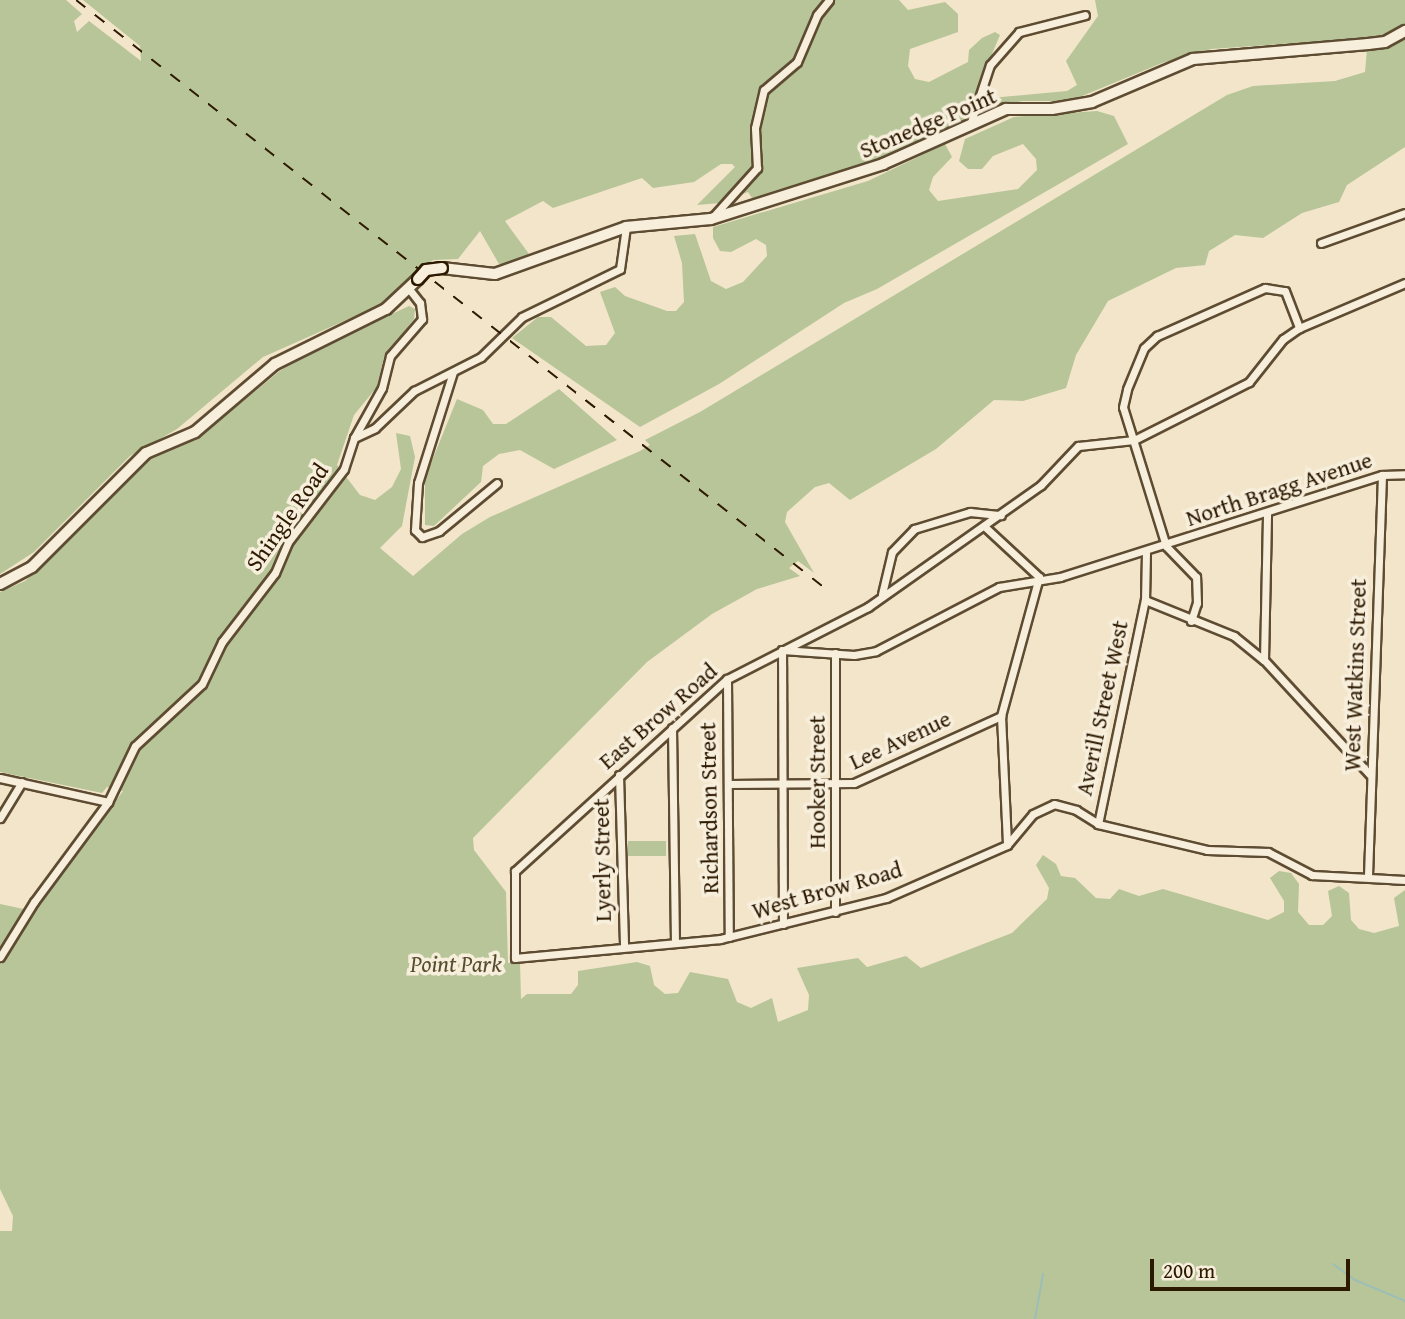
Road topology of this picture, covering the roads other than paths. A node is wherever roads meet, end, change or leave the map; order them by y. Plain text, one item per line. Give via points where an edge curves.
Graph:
1 (829, 0) edge
2 (1085, 15) dead end
3 (1405, 31) edge
4 (971, 125) junction
5 (1405, 214) edge
6 (711, 219) junction
7 (626, 227) junction
8 (1321, 243) dead end
9 (1405, 283) edge
10 (410, 290) junction
11 (1298, 328) junction
12 (453, 372) junction
13 (354, 439) junction
14 (1134, 440) junction
15 (1405, 474) edge
16 (1382, 475) junction
17 (497, 483) dead end
18 (1267, 513) junction
19 (1001, 515) junction
20 (984, 526) junction
21 (1166, 546) junction
22 (1146, 553) junction
23 (1037, 583) junction
24 (0, 584) edge
25 (881, 595) junction
26 (1145, 600) junction
27 (1191, 621) junction
28 (782, 650) junction
29 (835, 653) junction
30 (1264, 660) junction
31 (727, 679) junction
32 (1001, 716) junction
33 (673, 728) junction
34 (619, 775) junction
35 (1370, 775) junction
36 (0, 778) edge
37 (22, 782) junction
38 (728, 784) junction
39 (782, 786) junction
40 (838, 787) junction
41 (108, 802) junction
42 (0, 818) edge
43 (1098, 824) junction
44 (1007, 845) junction
45 (1368, 876) junction
46 (1405, 880) edge
47 (835, 912) junction
48 (783, 924) junction
49 (729, 937) junction
50 (675, 942) junction
51 (624, 944) junction
52 (0, 957) edge
53 (515, 958) joint

1 - 6 street via 817,15 797,62 778,74 761,98 755,128 757,168
2 - 4 street via 1019,32 990,65
3 - 4 main road, Stonedge Point via 1385,42 1193,59 1091,102 1052,109 1015,107
4 - 6 main road, Stonedge Point via 883,164
5 - 8 street
6 - 7 main road, Stonedge Point
7 - 10 main road, Stonedge Point, bridge via 511,271 426,270
7 - 12 street via 620,269 538,308 492,349
9 - 11 street, East Brow Road
10 - 13 street, Shingle Road via 420,303 422,319 390,356 382,388
10 - 24 main road via 386,309 275,363 195,432 146,453 32,567
11 - 14 street, East Brow Road via 1283,339 1248,382
11 - 14 street via 1285,291 1276,286 1157,337 1144,348 1123,407
12 - 13 street via 414,391 375,428
12 - 17 street via 418,483 415,530 422,537 439,531
13 - 41 street, Shingle Road via 344,469 288,542 275,573 222,642 202,684 135,746
14 - 19 street, East Brow Road via 1078,446 1044,482
14 - 21 street
15 - 16 street, North Bragg Avenue
16 - 18 street, North Bragg Avenue
16 - 35 street, West Watkins Street
18 - 21 street, North Bragg Avenue
18 - 30 street
19 - 20 street, East Brow Road
19 - 25 street via 970,512 914,529 892,552
20 - 23 street via 1037,571
20 - 25 street, East Brow Road
21 - 22 street, North Bragg Avenue
21 - 27 street via 1196,577 1197,603
22 - 23 street
22 - 26 street, Averill Street West
23 - 29 street via 999,587 876,651
23 - 32 street
25 - 28 street, East Brow Road via 828,629
26 - 27 street
26 - 43 street, Averill Street West
27 - 30 street via 1227,632
28 - 29 street
28 - 31 street, East Brow Road
28 - 39 street
29 - 40 street, Hooker Street
30 - 35 street
31 - 33 street, East Brow Road
31 - 38 street, Richardson Street
32 - 40 street, Lee Avenue
32 - 44 street
33 - 34 street, East Brow Road
33 - 50 street
34 - 51 street, Lyerly Street
34 - 53 street, East Brow Road via 515,871
35 - 45 street, West Watkins Street
36 - 37 street
37 - 41 street
37 - 42 street
38 - 39 street, Lee Avenue
38 - 49 street, Richardson Street
39 - 40 street, Lee Avenue
39 - 48 street
40 - 47 street, Hooker Street
41 - 52 street, Shingle Road via 34,902
43 - 44 street, West Brow Road via 1076,810 1054,804 1034,814
43 - 45 street, West Brow Road via 1216,851 1268,852 1312,874
44 - 47 street, West Brow Road via 894,896
45 - 46 street, West Brow Road
47 - 48 street, West Brow Road
48 - 49 street, West Brow Road
49 - 50 street, West Brow Road
50 - 51 street, West Brow Road
51 - 53 street, West Brow Road

